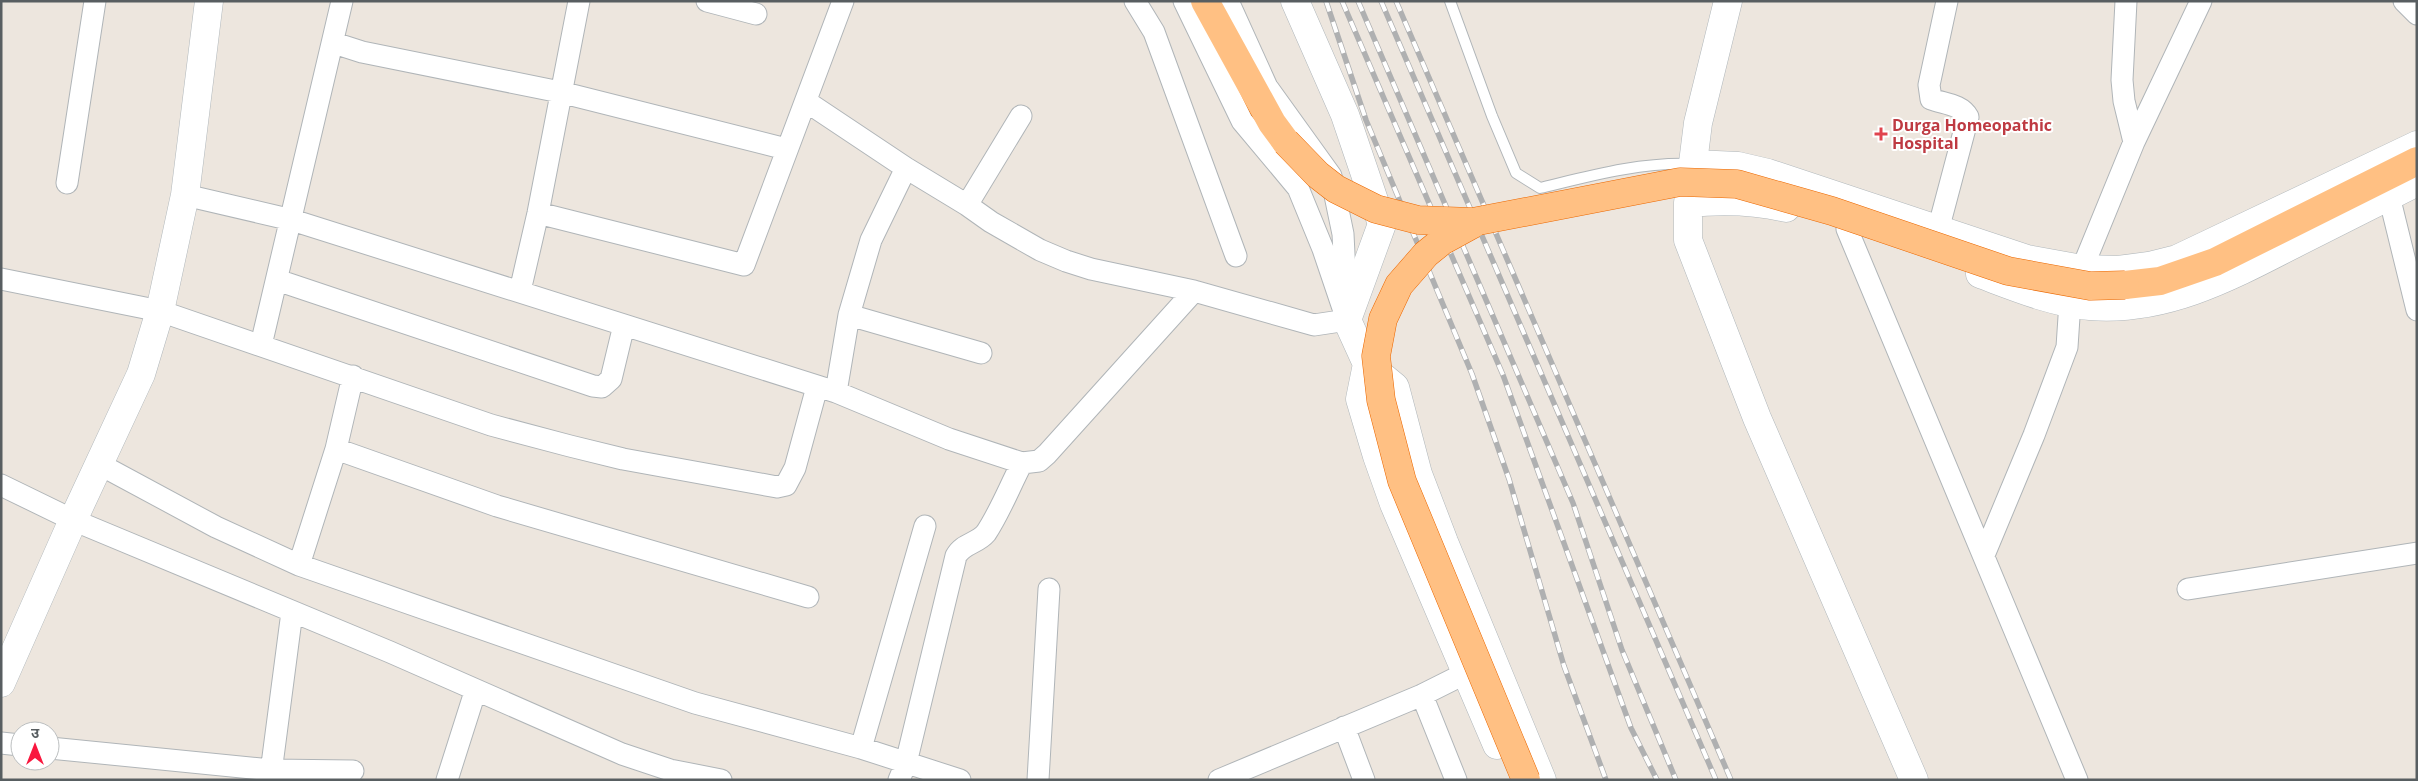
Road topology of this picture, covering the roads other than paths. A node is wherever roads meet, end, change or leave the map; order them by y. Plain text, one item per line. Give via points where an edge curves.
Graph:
1 (94, 1) edge
2 (209, 1) edge
3 (342, 1) edge
4 (579, 1) edge
5 (707, 1) edge
6 (843, 1) edge
7 (1135, 1) edge
8 (1184, 1) edge
9 (1205, 1) edge
10 (1228, 1) edge
11 (1294, 1) edge
12 (1450, 1) edge
13 (1728, 1) edge
14 (1947, 1) edge
15 (2126, 1) edge
16 (2201, 1) edge
17 (2404, 1) edge
18 (756, 14) dead end
19 (2417, 14) edge
20 (334, 43) junction
21 (560, 92) junction
22 (806, 102) junction
23 (1021, 116) dead end
24 (2134, 142) junction
25 (786, 149) junction
26 (2416, 163) edge
27 (1694, 164) junction
28 (906, 168) junction
29 (68, 183) dead end
30 (185, 194) junction
31 (2389, 196) junction
32 (1688, 203) junction
33 (967, 205) junction
34 (538, 212) junction
35 (1491, 218) junction
36 (292, 220) junction
37 (1847, 229) junction
38 (1938, 230) junction
39 (1236, 256) dead end
40 (2082, 269) junction
41 (1, 279) edge
42 (278, 280) junction
43 (520, 291) junction
44 (1194, 291) junction
45 (2070, 302) junction
46 (2417, 310) edge
47 (160, 311) junction
48 (848, 315) junction
49 (1347, 320) junction
50 (624, 325) junction
51 (261, 345) junction
52 (981, 352) dead end
53 (1367, 364) junction
54 (353, 376) junction
55 (827, 390) junction
56 (336, 449) junction
57 (1022, 463) junction
58 (99, 464) junction
59 (1, 485) edge
60 (73, 520) junction
61 (924, 526) dead end
62 (2417, 553) edge
63 (1984, 556) junction
64 (299, 565) junction
65 (1048, 589) dead end
66 (2188, 590) dead end
67 (808, 597) dead end
68 (292, 612) junction
69 (1466, 673) junction
70 (1, 683) edge
71 (475, 692) junction
72 (1422, 694) junction
73 (1344, 727) junction
74 (861, 748) junction
75 (60, 749) edge
76 (353, 771) dead end
77 (903, 771) edge
78 (1268, 771) edge
79 (271, 775) edge
80 (447, 780) edge
81 (721, 780) edge
82 (960, 780) edge
83 (1038, 780) edge
84 (1219, 780) edge
85 (1364, 780) edge
86 (1456, 780) edge
87 (1512, 780) edge
88 (1526, 780) edge
89 (1542, 780) edge
90 (1914, 780) edge
91 (2077, 780) edge

1 - 29 street
2 - 30 street
3 - 20 street
4 - 21 street
5 - 18 street
6 - 22 street
7 - 39 street via 1154,32
8 - 49 street via 1242,121 1298,188 1323,248
9 - 35 highway, bridge via 1272,123 1318,175 1356,199 1397,216 1441,222 1473,222
10 - 49 street via 1267,87 1331,176 1343,234
11 - 49 street via 1345,115 1382,224
12 - 27 lane via 1516,173 1540,188 1630,167
13 - 27 street via 1698,123
14 - 38 street via 1929,94 1931,99 1965,111 1968,117
15 - 24 street via 2122,80
16 - 24 street
17 - 19 street
20 - 21 street via 362,52
20 - 36 street
21 - 25 street
21 - 34 street
22 - 25 street
22 - 28 street
23 - 33 street
24 - 40 street
25 - 34 street via 744,265
26 - 31 street
26 - 35 highway, bridge via 2215,262 2160,281 2124,285 2090,286 2008,271 1832,211 1737,184 1656,185
26 - 40 street via 2178,259 2118,270
27 - 32 street
27 - 38 street via 1738,166 1768,173
28 - 33 street
28 - 48 street via 871,240
30 - 36 street
30 - 47 street
31 - 45 street via 2229,277 2171,299 2141,306 2116,307
31 - 46 street
32 - 37 street via 1753,202 1784,208
32 - 90 street via 1688,240 1756,418
33 - 44 street via 1014,236 1066,261 1090,270
34 - 43 street
35 - 88 highway, bridge via 1442,241 1411,269 1390,302 1378,337 1376,356 1381,400 1402,481
36 - 42 street
36 - 43 street
37 - 45 street
37 - 63 street
38 - 40 street via 2027,259
40 - 45 street
41 - 47 street
42 - 50 street via 593,386 602,387 611,379
42 - 51 street
43 - 50 street
44 - 49 street via 1314,325
44 - 57 street via 1047,454 1039,461
45 - 63 street via 2067,347
47 - 51 street
47 - 58 street via 141,374
48 - 52 street
48 - 55 street
49 - 53 street
50 - 55 street
51 - 54 street
53 - 69 street via 1360,399 1377,456
53 - 89 street via 1395,387 1411,451 1428,500
54 - 55 street via 491,424 570,446 623,459 778,487 786,485 795,468
54 - 56 street
55 - 57 street via 949,439
56 - 64 street
56 - 67 street via 497,506
57 - 77 street via 986,533 975,542 964,545 956,556
58 - 60 street
58 - 64 street via 216,527
59 - 60 street
60 - 68 street
60 - 70 street
61 - 74 street
62 - 66 street
63 - 91 street
64 - 74 street via 695,703
65 - 83 street
68 - 71 street via 390,652
68 - 79 street
69 - 72 street
69 - 87 street
71 - 80 street
71 - 81 street via 622,754 670,770
72 - 73 street
72 - 86 street
73 - 78 street
73 - 85 street
74 - 77 street
75 - 79 street
76 - 79 street
77 - 82 street
78 - 84 street

